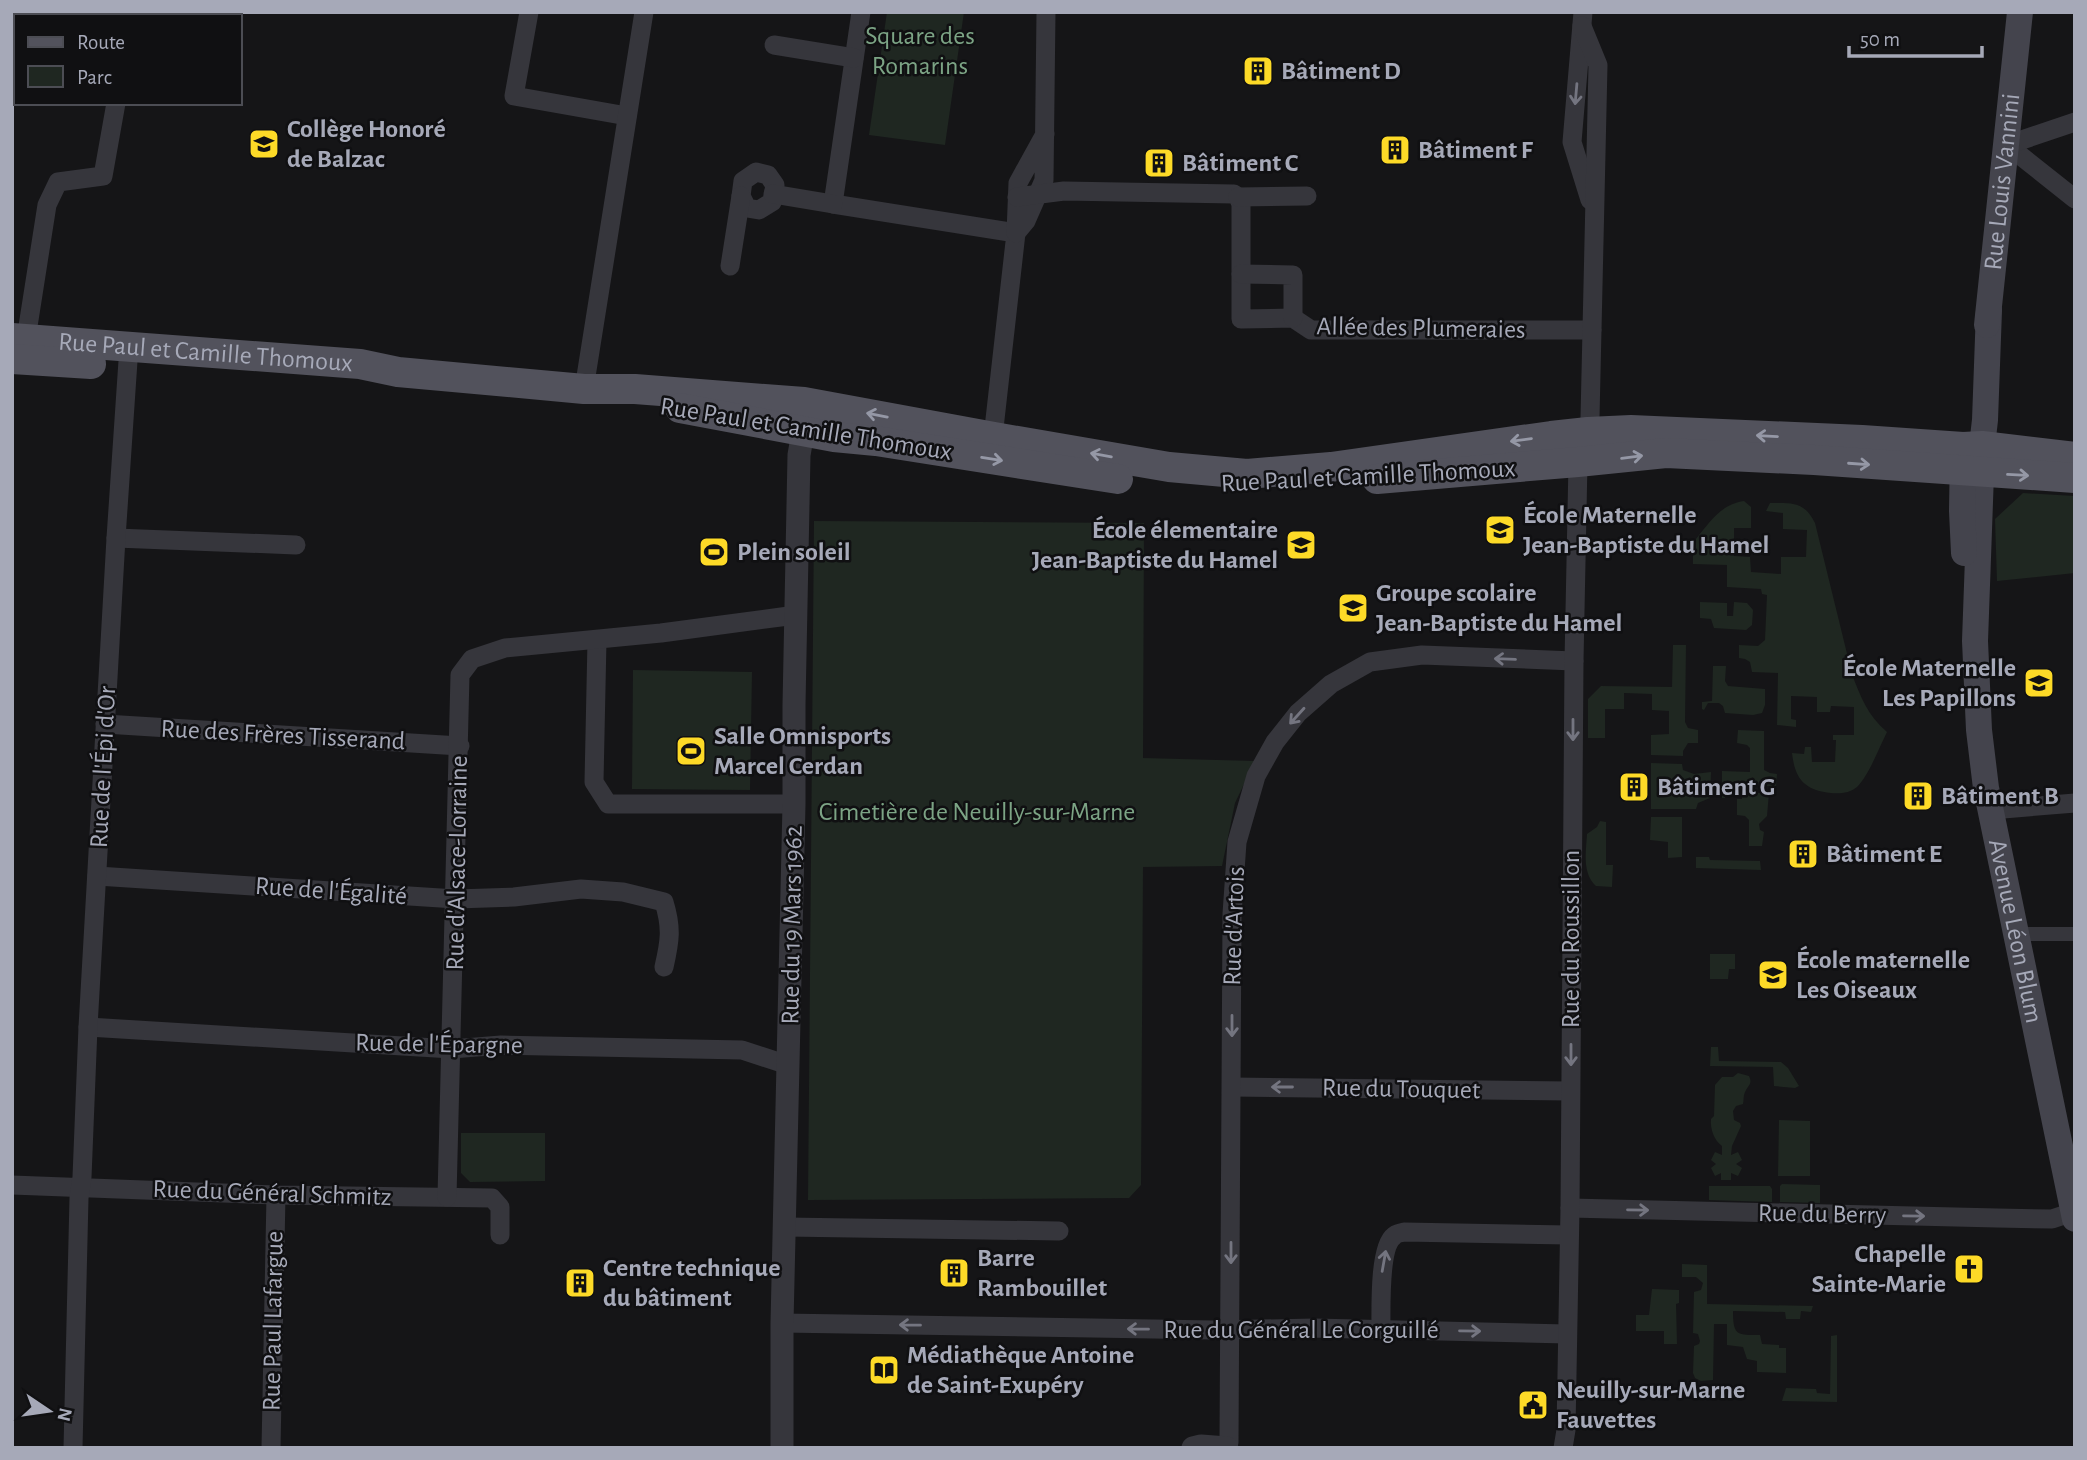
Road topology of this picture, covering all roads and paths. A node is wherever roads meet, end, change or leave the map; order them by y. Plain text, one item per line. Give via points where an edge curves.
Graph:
1 (529, 12) edge
2 (644, 12) edge
3 (861, 12) edge
4 (1046, 12) edge
5 (2020, 12) edge
6 (1583, 19) edge
7 (774, 45) dead end
8 (855, 58) junction
9 (116, 105) edge
10 (627, 116) junction
11 (2075, 122) edge
12 (1045, 134) junction
13 (2007, 145) junction
14 (773, 194) junction
15 (1040, 194) junction
16 (1307, 196) dead end
17 (741, 197) junction
18 (1017, 197) junction
19 (1238, 197) junction
20 (2075, 199) edge
21 (833, 204) junction
22 (1016, 233) junction
23 (730, 266) dead end
24 (1241, 274) junction
25 (1293, 318) junction
26 (1592, 330) junction
27 (17, 345) edge
28 (128, 356) junction
29 (584, 388) junction
30 (804, 402) junction
31 (803, 432) junction
32 (1588, 432) junction
33 (993, 437) junction
34 (2075, 457) edge
35 (1972, 459) junction
36 (1578, 462) junction
37 (2075, 478) edge
38 (116, 538) junction
39 (296, 545) dead end
40 (796, 615) junction
41 (597, 640) junction
42 (1574, 661) junction
43 (105, 724) junction
44 (460, 746) junction
45 (794, 803) junction
46 (2075, 803) edge
47 (1991, 810) junction
48 (97, 876) junction
49 (456, 899) junction
50 (2016, 934) junction
51 (2075, 934) edge
52 (664, 967) dead end
53 (88, 1027) junction
54 (452, 1049) junction
55 (788, 1065) junction
56 (1232, 1087) junction
57 (1570, 1091) junction
58 (12, 1185) edge
59 (80, 1187) junction
60 (276, 1195) junction
61 (447, 1197) junction
62 (1570, 1208) junction
63 (2074, 1216) edge
64 (786, 1227) junction
65 (1059, 1231) dead end
66 (500, 1235) dead end
67 (1569, 1235) junction
68 (782, 1323) junction
69 (1230, 1329) junction
70 (1381, 1329) junction
71 (1567, 1334) junction
72 (74, 1448) edge
73 (271, 1448) edge
74 (782, 1448) edge
75 (1193, 1448) edge
76 (1227, 1448) edge
77 (1563, 1448) edge

1 - 10 street via 514,96
2 - 10 street
3 - 8 street
4 - 12 street
5 - 13 main road, Rue Louis Vannini
6 - 26 street, Rue du Roussillon via 1598,65
7 - 8 street
8 - 21 street
9 - 27 street via 103,176 58,182 47,205
10 - 29 street
11 - 13 street
12 - 15 street
12 - 18 street via 1018,183
13 - 20 street
13 - 35 main road, Rue Louis Vannini via 1989,310 1985,420
14 - 17 street via 772,202 760,210 747,208
14 - 17 street via 775,185 768,175 755,172 743,181
14 - 21 street
15 - 18 street
15 - 19 street via 1229,192
15 - 22 street
16 - 19 street
17 - 23 street
18 - 22 street
19 - 24 street, Allée des Plumeraies
21 - 22 street
22 - 33 street
24 - 25 street via 1293,275
24 - 25 street, Allée des Plumeraies via 1241,318
25 - 26 street, Allée des Plumeraies via 1311,330
26 - 32 street, Rue du Roussillon
27 - 28 main road, Rue Paul et Camille Thomoux
28 - 29 main road, Rue Paul et Camille Thomoux via 360,365
28 - 38 street, Rue de l'Épi d'Or
29 - 30 main road, Rue Paul et Camille Thomoux
29 - 31 main road, Rue Paul et Camille Thomoux
30 - 31 street, Rue du 19 Mars 1962
33 -> 30 main road, Rue Paul et Camille Thomoux
31 -> 36 main road, Rue Paul et Camille Thomoux via 1160,485 1276,487
31 - 40 street, Rue du 19 Mars 1962
32 -> 33 main road, Rue Paul et Camille Thomoux via 1247,474 1169,467
35 -> 32 main road, Rue Paul et Camille Thomoux via 1862,440
32 - 36 street, Rue du Roussillon
34 - 35 main road, Rue Paul et Camille Thomoux
36 -> 35 main road, Rue Paul et Camille Thomoux via 1666,453 1814,460
35 -> 37 main road, Rue Paul et Camille Thomoux
35 - 47 main road, Avenue Léon Blum via 1962,511 1979,730
36 - 42 street, Rue du Roussillon
38 - 39 street
38 - 43 street, Rue de l'Épi d'Or
40 - 41 street, Rue d'Alsace-Lorraine
40 - 45 street, Rue du 19 Mars 1962
41 - 44 street, Rue d'Alsace-Lorraine via 505,648 472,659 460,675
41 - 45 street via 594,782 608,804
42 -> 56 street, Rue d'Artois via 1422,655 1370,662 1331,684 1298,713 1256,776 1237,842 1232,914
42 -> 57 street, Rue du Roussillon
43 - 44 street, Rue des Frères Tisserand
43 - 48 street, Rue de l'Épi d'Or
44 - 49 street, Rue d'Alsace-Lorraine
45 - 55 street, Rue du 19 Mars 1962
46 - 47 street
47 - 50 main road, Avenue Léon Blum
48 - 49 street, Rue de l'Égalité
48 - 53 street, Rue de l'Épi d'Or
49 - 52 street, Rue de l'Égalité via 581,889 623,892 664,902 671,923
49 - 54 street, Rue d'Alsace-Lorraine
50 - 51 street
50 - 63 main road, Avenue Léon Blum
53 - 54 street, Rue de l'Épargne
53 - 59 street, Rue de l'Épi d'Or
54 - 55 street, Rue de l'Épargne via 501,1045 742,1050
54 - 61 street, Rue d'Alsace-Lorraine
55 - 64 street, Rue du 19 Mars 1962
57 -> 56 street, Rue du Touquet
56 -> 69 street, Rue d'Artois
57 - 62 street, Rue du Roussillon
58 - 59 street, Rue du Général Schmitz
59 - 60 street, Rue du Général Schmitz
59 - 72 street, Rue de l'Épi d'Or
60 - 61 street, Rue du Général Schmitz
60 - 73 street, Rue Paul Lafargue
61 - 66 street, Rue du Général Schmitz via 492,1198 500,1207
62 -> 63 street, Rue du Berry via 1997,1219
62 - 67 street, Rue du Roussillon
64 - 65 street
64 - 68 street, Rue du 19 Mars 1962
70 -> 67 street via 1382,1268 1394,1236 1404,1232
67 - 71 street, Rue du Roussillon
69 -> 68 street, Rue du Général Le Corguillé
68 - 74 street, Rue du 19 Mars 1962
69 - 70 street, Rue du Général Le Corguillé
69 - 76 street, Rue d'Artois
70 -> 71 street, Rue du Général Le Corguillé
71 - 77 street, Rue du Roussillon
75 - 76 street

